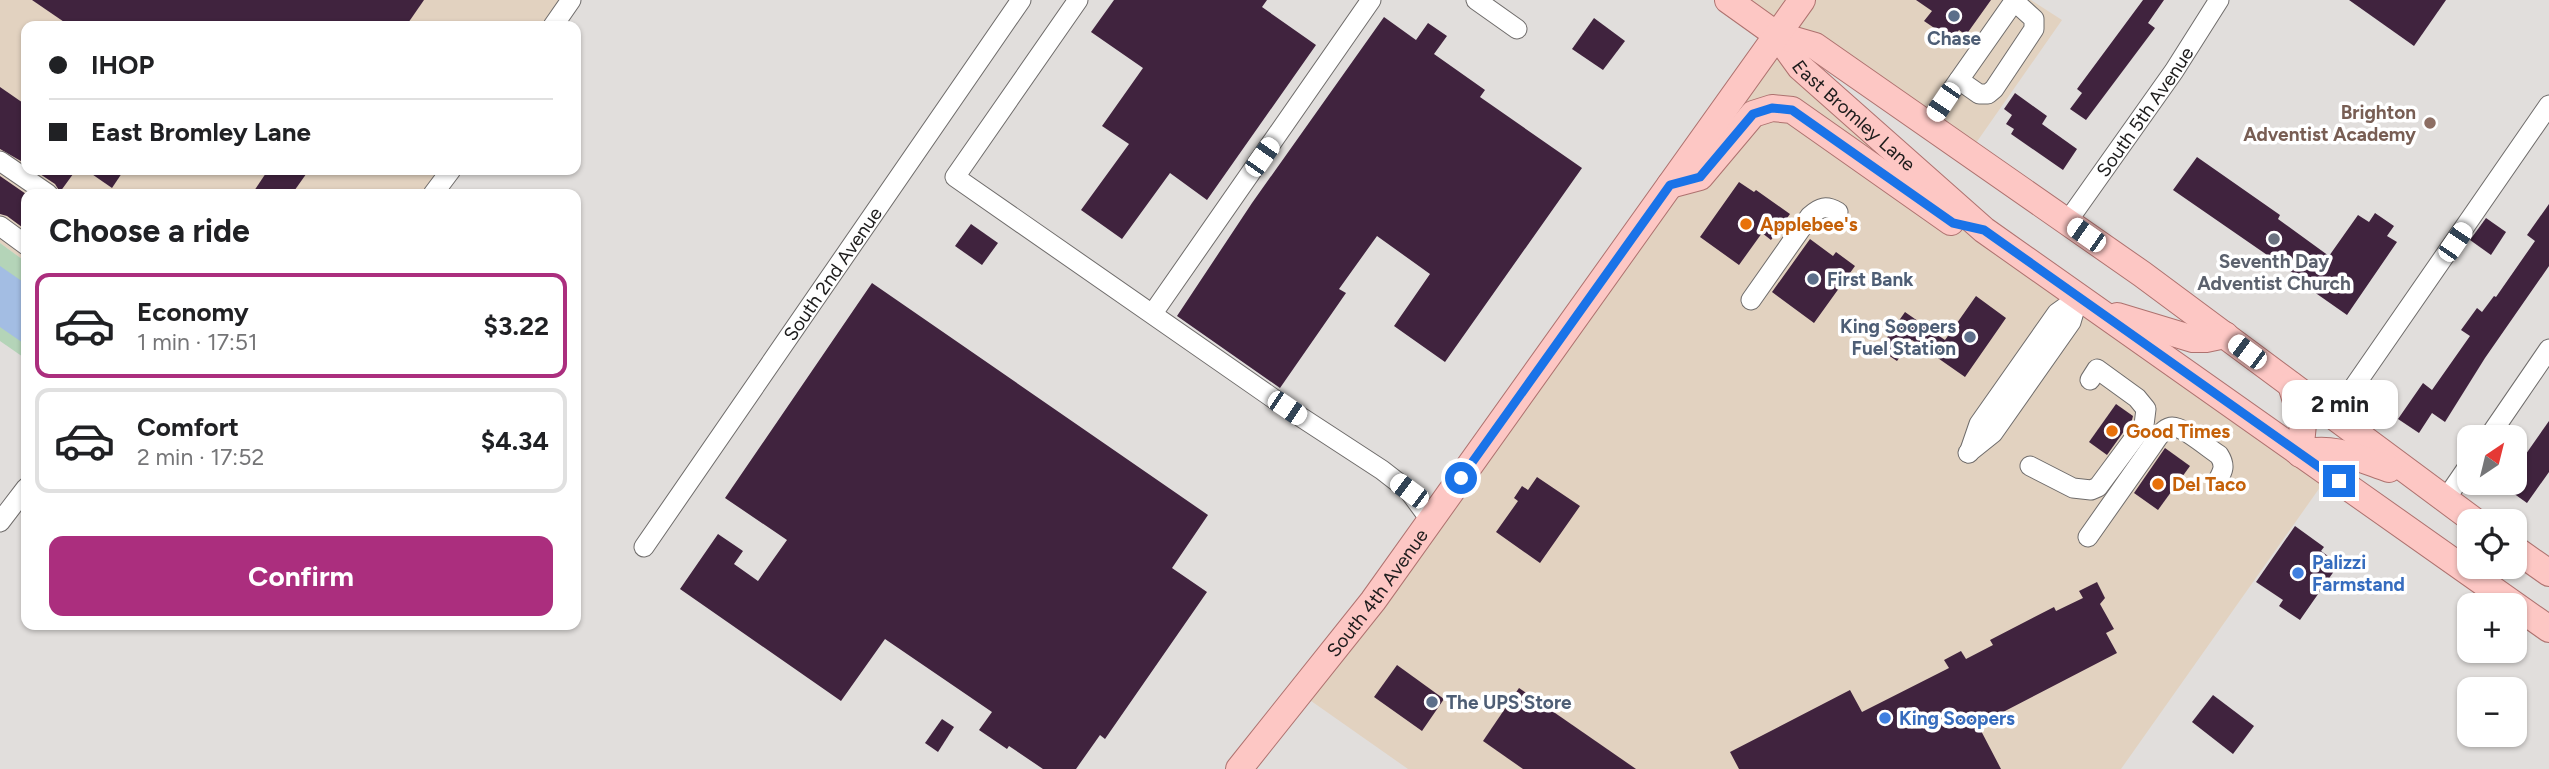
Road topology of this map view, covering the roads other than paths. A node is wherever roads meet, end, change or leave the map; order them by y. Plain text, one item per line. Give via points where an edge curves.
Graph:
1 (571, 0) edge
2 (1021, 0) edge
3 (1078, 0) edge
4 (1371, 0) edge
5 (1476, 0) edge
6 (1728, 0) edge
7 (1802, 0) edge
8 (2219, 0) edge
9 (2014, 1) edge
10 (556, 21) edge
11 (1517, 29) dead end
12 (1777, 35) junction
13 (1959, 80) junction
14 (2549, 105) edge
15 (1928, 124) junction
16 (0, 161) edge
17 (1670, 185) junction
18 (41, 189) edge
19 (1838, 212) dead end
20 (2067, 222) junction
21 (0, 226) edge
22 (1984, 230) junction
23 (21, 241) edge
24 (1751, 300) dead end
25 (2086, 304) junction
26 (1153, 313) junction
27 (2225, 335) junction
28 (2549, 349) edge
29 (2090, 380) dead end
30 (2291, 385) junction
31 (2333, 417) junction
32 (2497, 425) edge
33 (2300, 454) junction
34 (2030, 466) dead end
35 (2418, 479) junction
36 (2217, 482) dead end
37 (2457, 482) edge
38 (21, 494) edge
39 (2445, 500) junction
40 (2458, 509) edge
41 (4, 513) edge
42 (1431, 521) junction
43 (2088, 537) dead end
44 (644, 547) dead end
45 (2527, 557) edge
46 (2549, 573) edge
47 (2549, 629) edge
48 (1239, 769) edge

1 - 10 street
2 - 44 street, South 2nd Avenue
3 - 26 street via 955,177
4 - 26 street
5 - 11 street
6 - 12 main road, East Bromley Lane
7 - 12 main road, South 4th Avenue
8 - 20 street, South 5th Avenue
9 - 13 street
9 - 13 street via 2034,19 2034,29 1994,89 1979,94
12 - 15 main road, East Bromley Lane via 1815,46
12 - 17 main road, South 4th Avenue
12 - 22 main road, East Bromley Lane via 1800,67
13 - 15 street
14 - 31 street
15 - 20 main road, East Bromley Lane
16 - 18 street
17 - 22 main road via 1700,177 1753,114 1772,108 1792,110 1953,223
17 - 42 main road, South 4th Avenue
19 - 24 street via 1822,207 1810,216
20 - 27 main road, East Bromley Lane
21 - 23 street
22 - 25 main road, East Bromley Lane
25 - 25 street via 2057,313 1979,424 1968,453 1993,433
25 - 27 main road via 2193,339
25 - 33 main road, East Bromley Lane
26 - 42 street via 1382,470 1409,491
27 - 30 main road, East Bromley Lane
28 - 32 street
29 - 34 street via 2097,369 2137,398 2146,409 2144,425 2104,482 2091,490 2073,488
30 - 31 main road, East Bromley Lane
30 - 33 main road via 2303,424
31 - 35 main road, East Bromley Lane
33 - 35 main road via 2348,454
33 - 47 main road, East Bromley Lane
35 - 39 main road, East Bromley Lane
36 - 43 street via 2224,469 2219,455 2178,427 2169,427
37 - 39 street
38 - 41 street
39 - 40 main road, East Bromley Lane
42 - 48 main road, South 4th Avenue
45 - 46 main road

